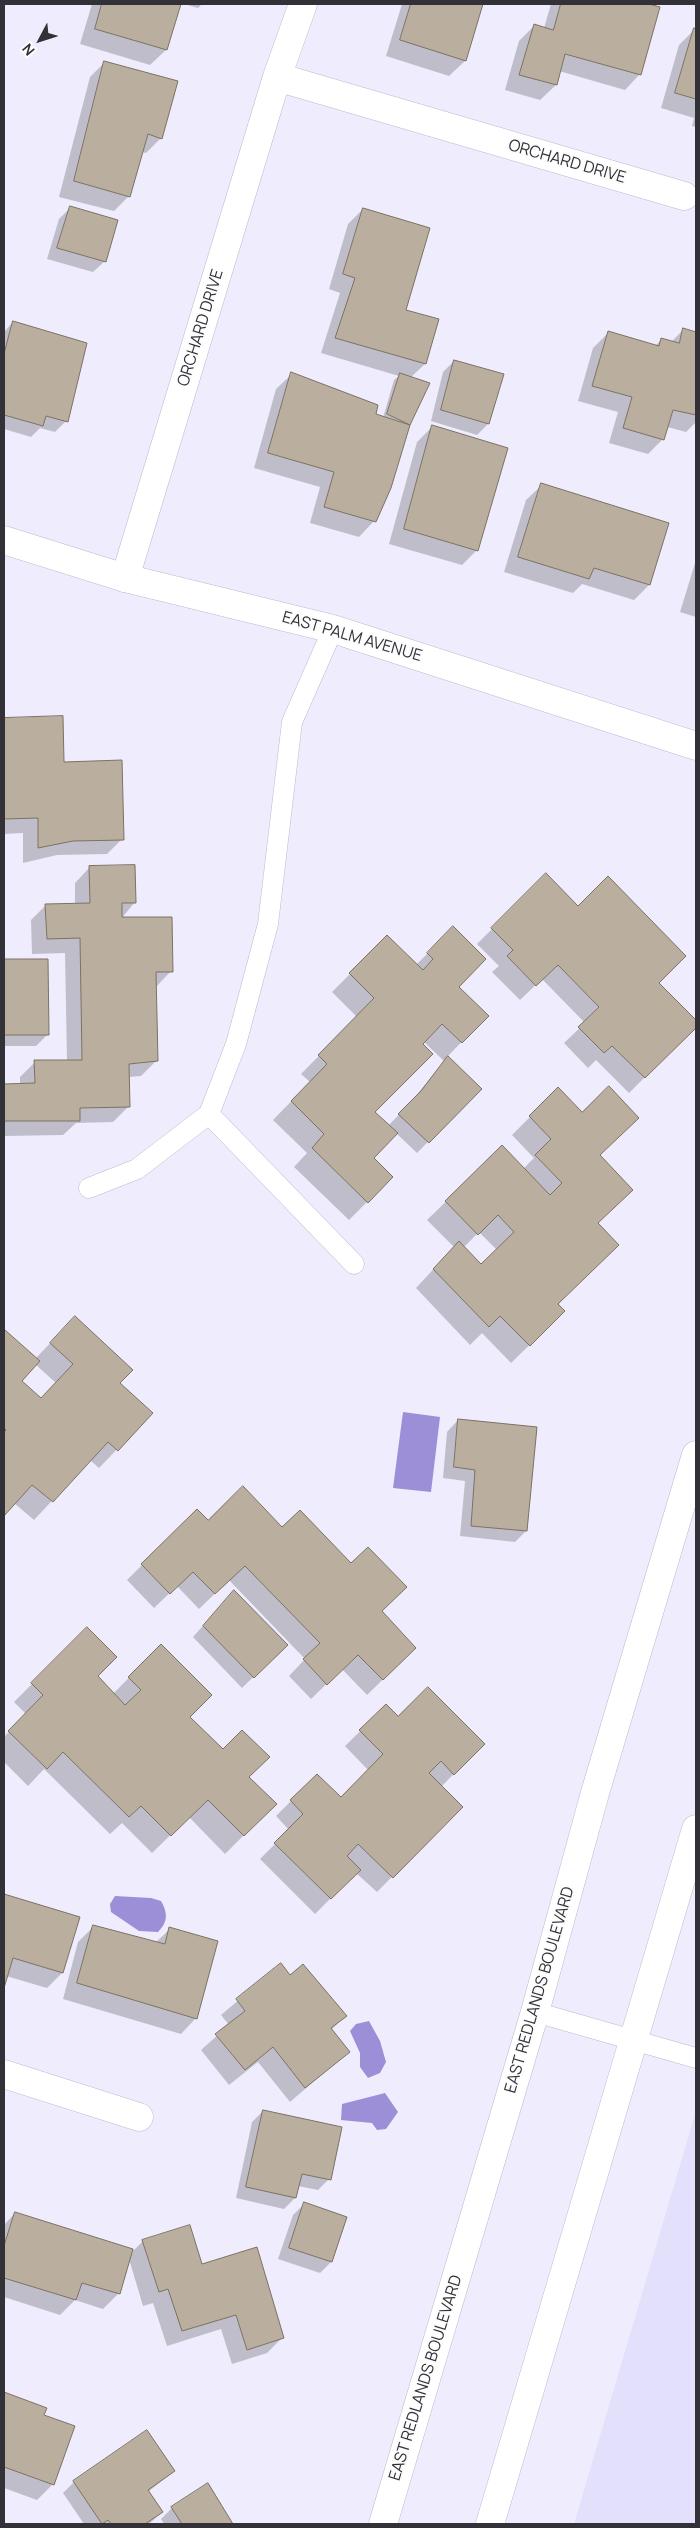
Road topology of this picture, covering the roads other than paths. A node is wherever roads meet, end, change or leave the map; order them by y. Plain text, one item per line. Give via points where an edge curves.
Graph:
1 (303, 4) edge
2 (277, 77) junction
3 (684, 196) dead end
4 (4, 540) edge
5 (125, 578) junction
6 (333, 628) junction
7 (696, 746) edge
8 (209, 1114) junction
9 (88, 1188) dead end
10 (354, 1264) dead end
11 (696, 1455) edge
12 (696, 1829) edge
13 (535, 2012) junction
14 (633, 2040) junction
15 (696, 2058) edge
16 (4, 2074) edge
17 (139, 2117) dead end
18 (383, 2524) edge
19 (490, 2524) edge

1 - 2 street, ORCHARD DRIVE
2 - 3 street, ORCHARD DRIVE
2 - 5 street, ORCHARD DRIVE
4 - 5 street, EAST PALM AVENUE
5 - 6 street, EAST PALM AVENUE
6 - 7 street, EAST PALM AVENUE
6 - 8 lane via 292,722 268,924 236,1044
8 - 9 lane via 137,1170
8 - 10 lane
11 - 13 street, EAST REDLANDS BOULEVARD via 595,1793
12 - 14 street
13 - 14 lane
13 - 18 street, EAST REDLANDS BOULEVARD
14 - 15 lane
14 - 19 street
16 - 17 street

